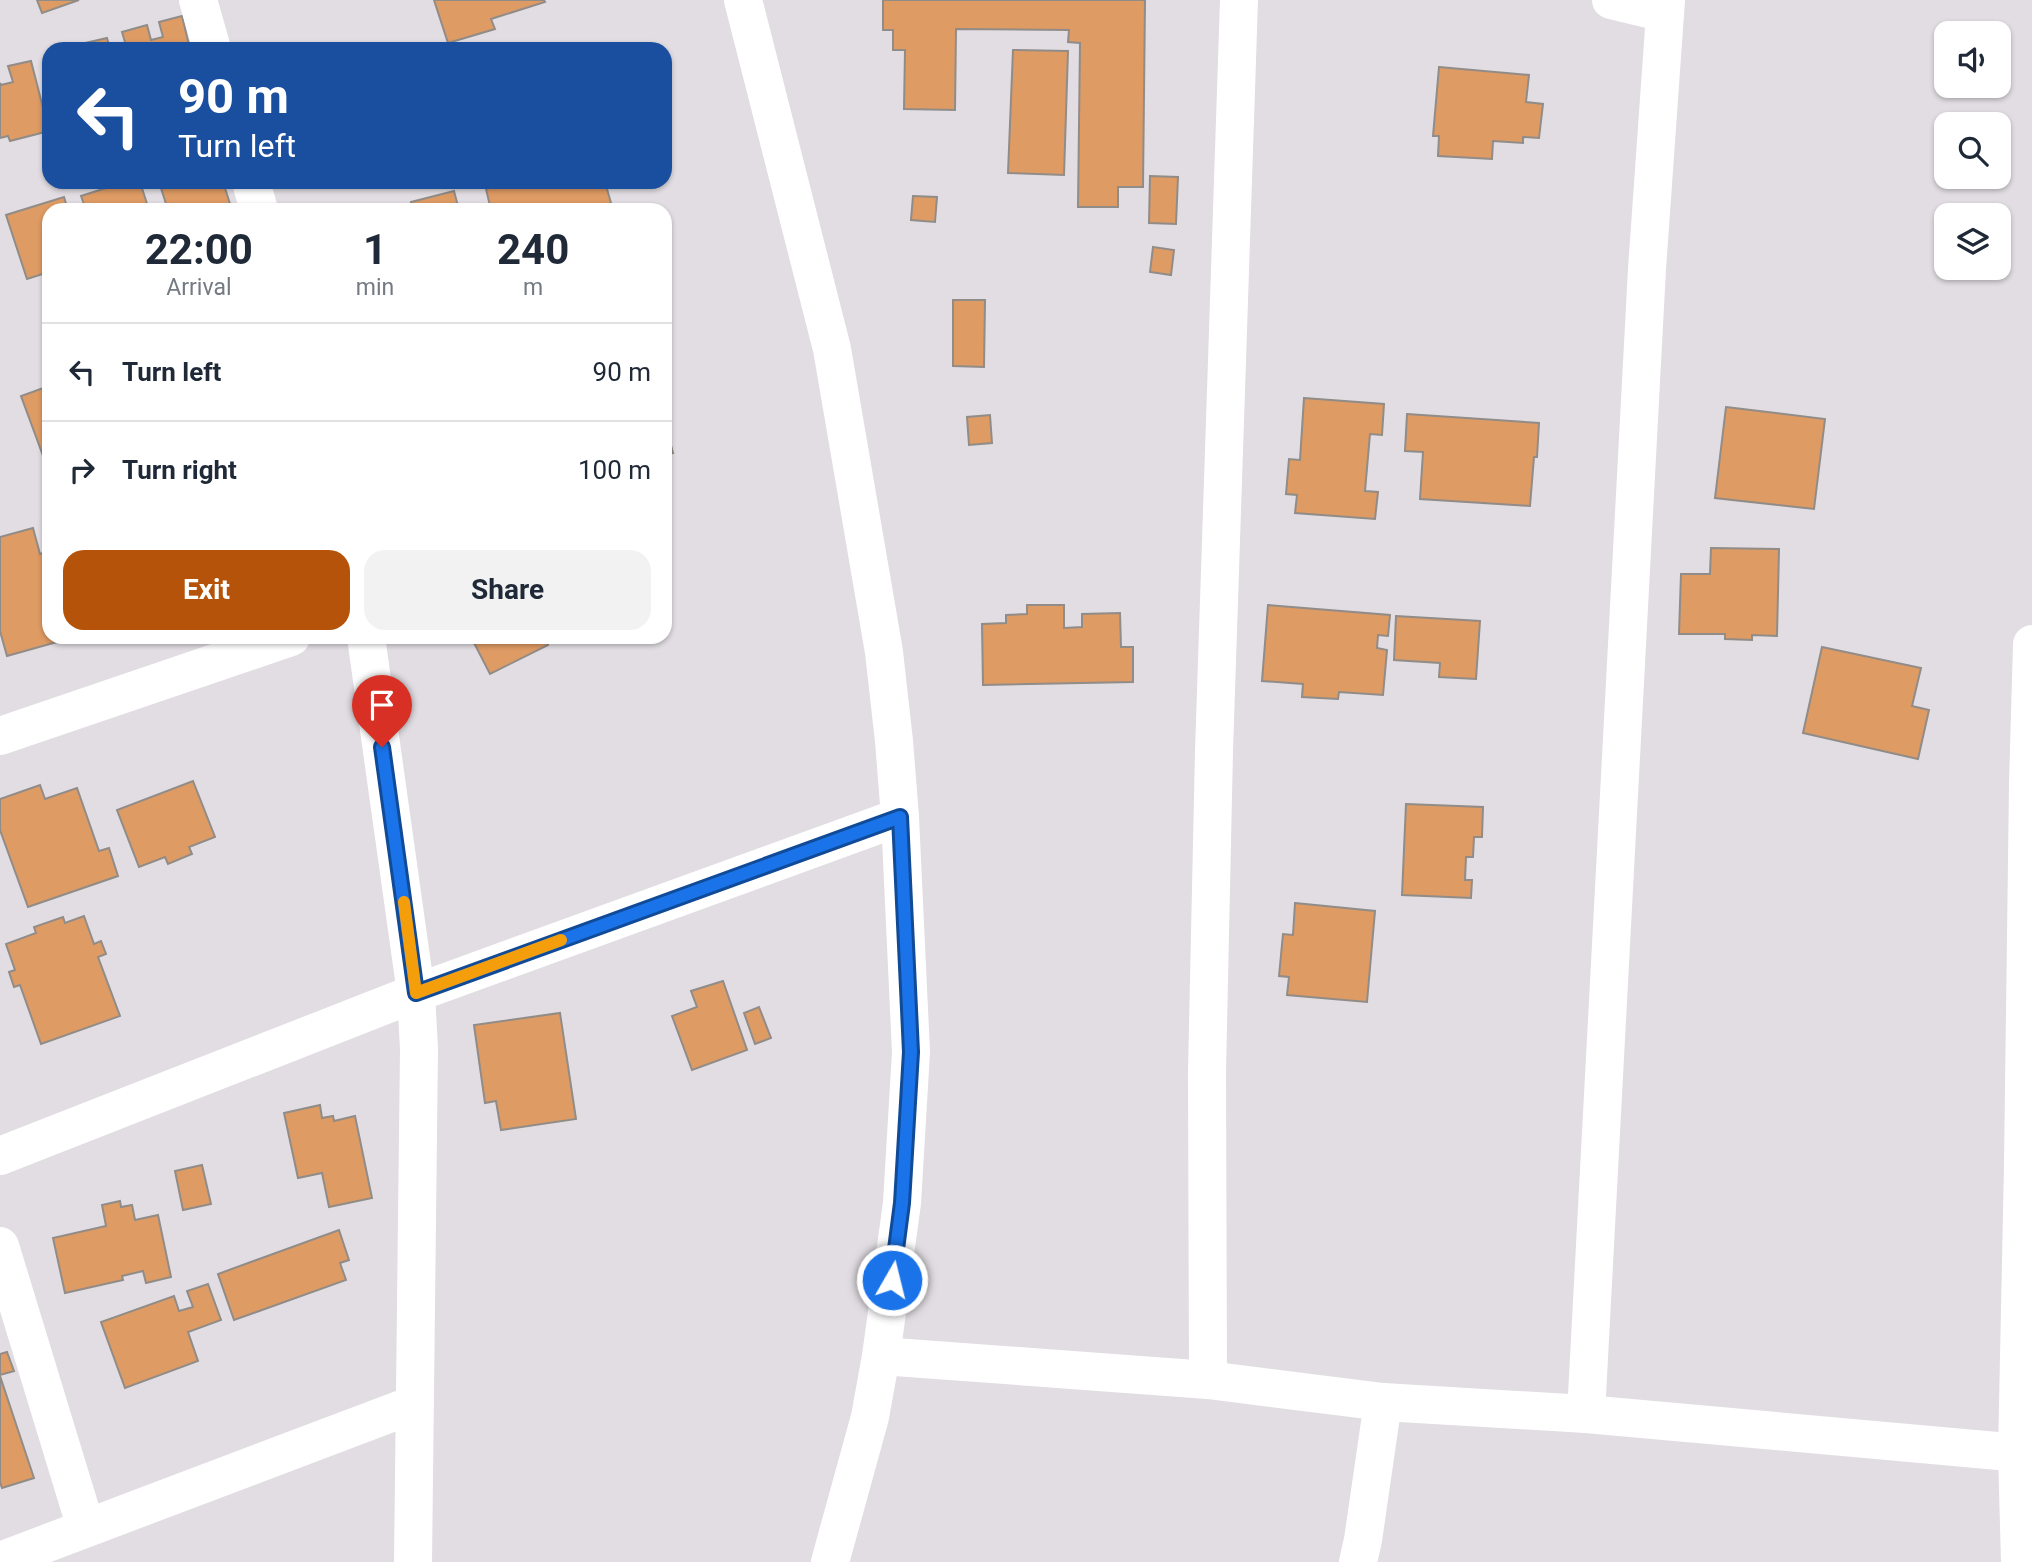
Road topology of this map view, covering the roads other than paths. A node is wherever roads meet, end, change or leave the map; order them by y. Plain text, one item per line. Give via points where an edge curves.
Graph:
1 (198, 0) edge
2 (743, 0) edge
3 (1239, 0) edge
4 (1611, 0) edge
5 (1666, 6) edge
6 (210, 42) edge
7 (270, 644) edge
8 (367, 644) edge
9 (2032, 644) edge
10 (0, 736) edge
11 (900, 817) junction
12 (416, 993) junction
13 (0, 1156) edge
14 (0, 1247) edge
15 (881, 1356) junction
16 (1208, 1380) junction
17 (1382, 1402) junction
18 (415, 1404) junction
19 (1586, 1414) junction
20 (2024, 1454) edge
21 (86, 1528) junction
22 (0, 1560) edge
23 (412, 1562) edge
24 (830, 1562) edge
25 (1358, 1562) edge
26 (2020, 1562) edge

1 - 6 street
2 - 11 street via 832,349 884,652
3 - 16 street via 1213,751
4 - 5 street
5 - 19 street via 1647,269
7 - 10 street
8 - 12 street
9 - 20 street
11 - 12 street
11 - 15 street via 911,1052 902,1203
12 - 13 street
12 - 18 street
14 - 21 street
15 - 16 street
15 - 24 street via 870,1418
16 - 17 street
17 - 19 street
17 - 25 street
18 - 21 street
18 - 23 street
19 - 20 street
20 - 26 street
21 - 22 street

